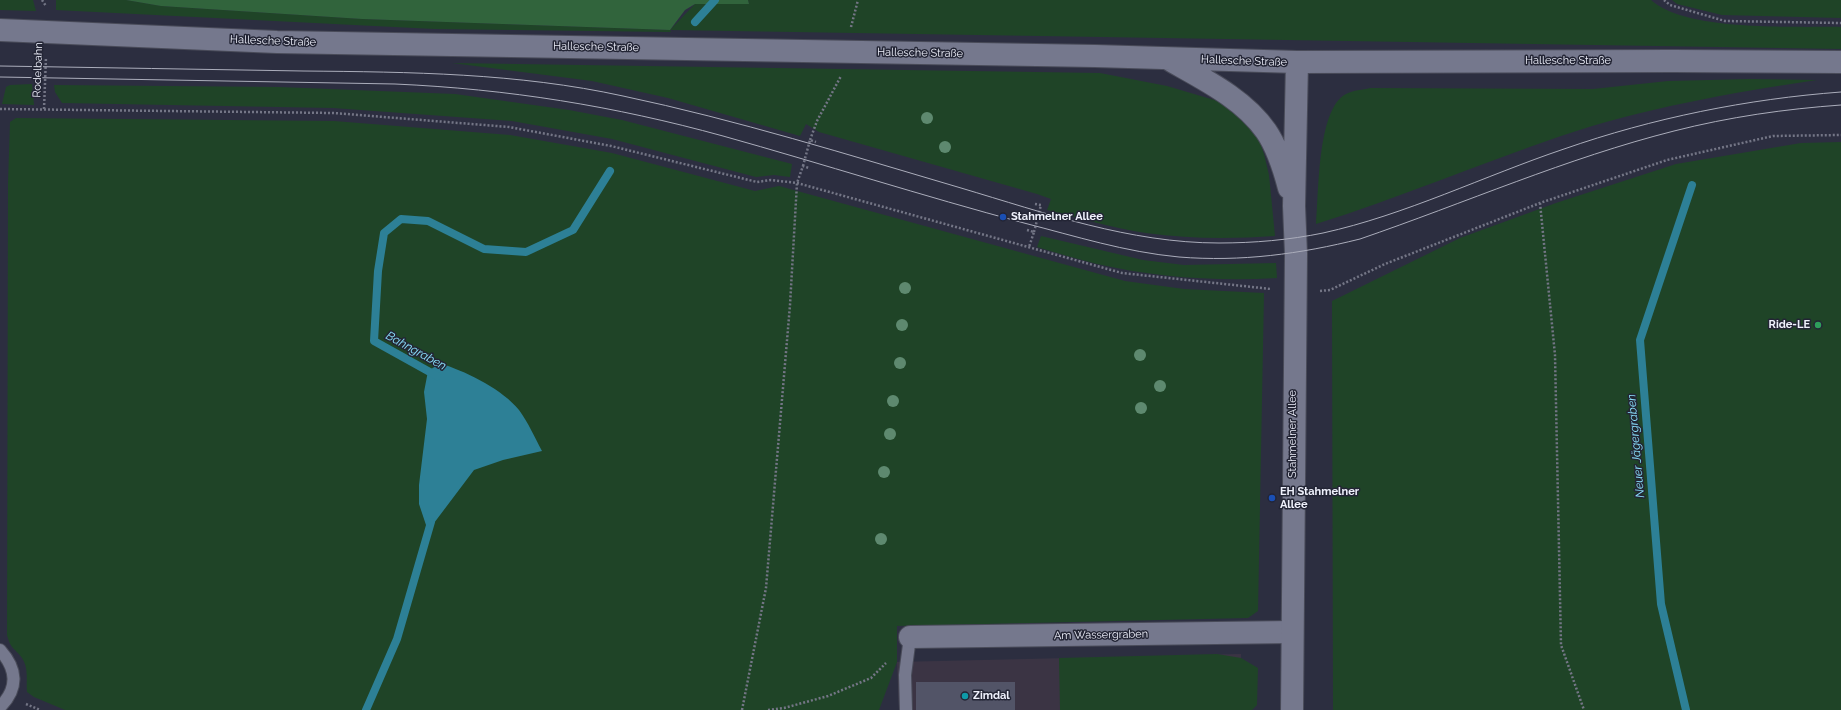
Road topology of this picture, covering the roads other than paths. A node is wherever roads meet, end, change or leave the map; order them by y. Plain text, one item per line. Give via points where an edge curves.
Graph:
1 (0, 30) edge
2 (1167, 58) junction
3 (1297, 62) junction
4 (1841, 62) edge
5 (1294, 206) junction
6 (1292, 632) junction
7 (910, 637) joint
8 (0, 650) edge
9 (0, 707) edge
10 (906, 710) edge
11 (1292, 710) edge

1 - 2 street, Hallesche Straße via 285,42
2 - 3 street, Hallesche Straße
2 - 5 street, Stahmelner Allee via 1225,93 1250,112 1267,132 1284,170
3 - 4 street, Hallesche Straße
3 - 5 street, Stahmelner Allee
5 - 6 street, Stahmelner Allee
6 - 7 street, Am Wassergraben
6 - 11 street, Stahmelner Allee
7 - 10 lane via 905,675
8 - 9 lane via 13,671 13,684 9,696

